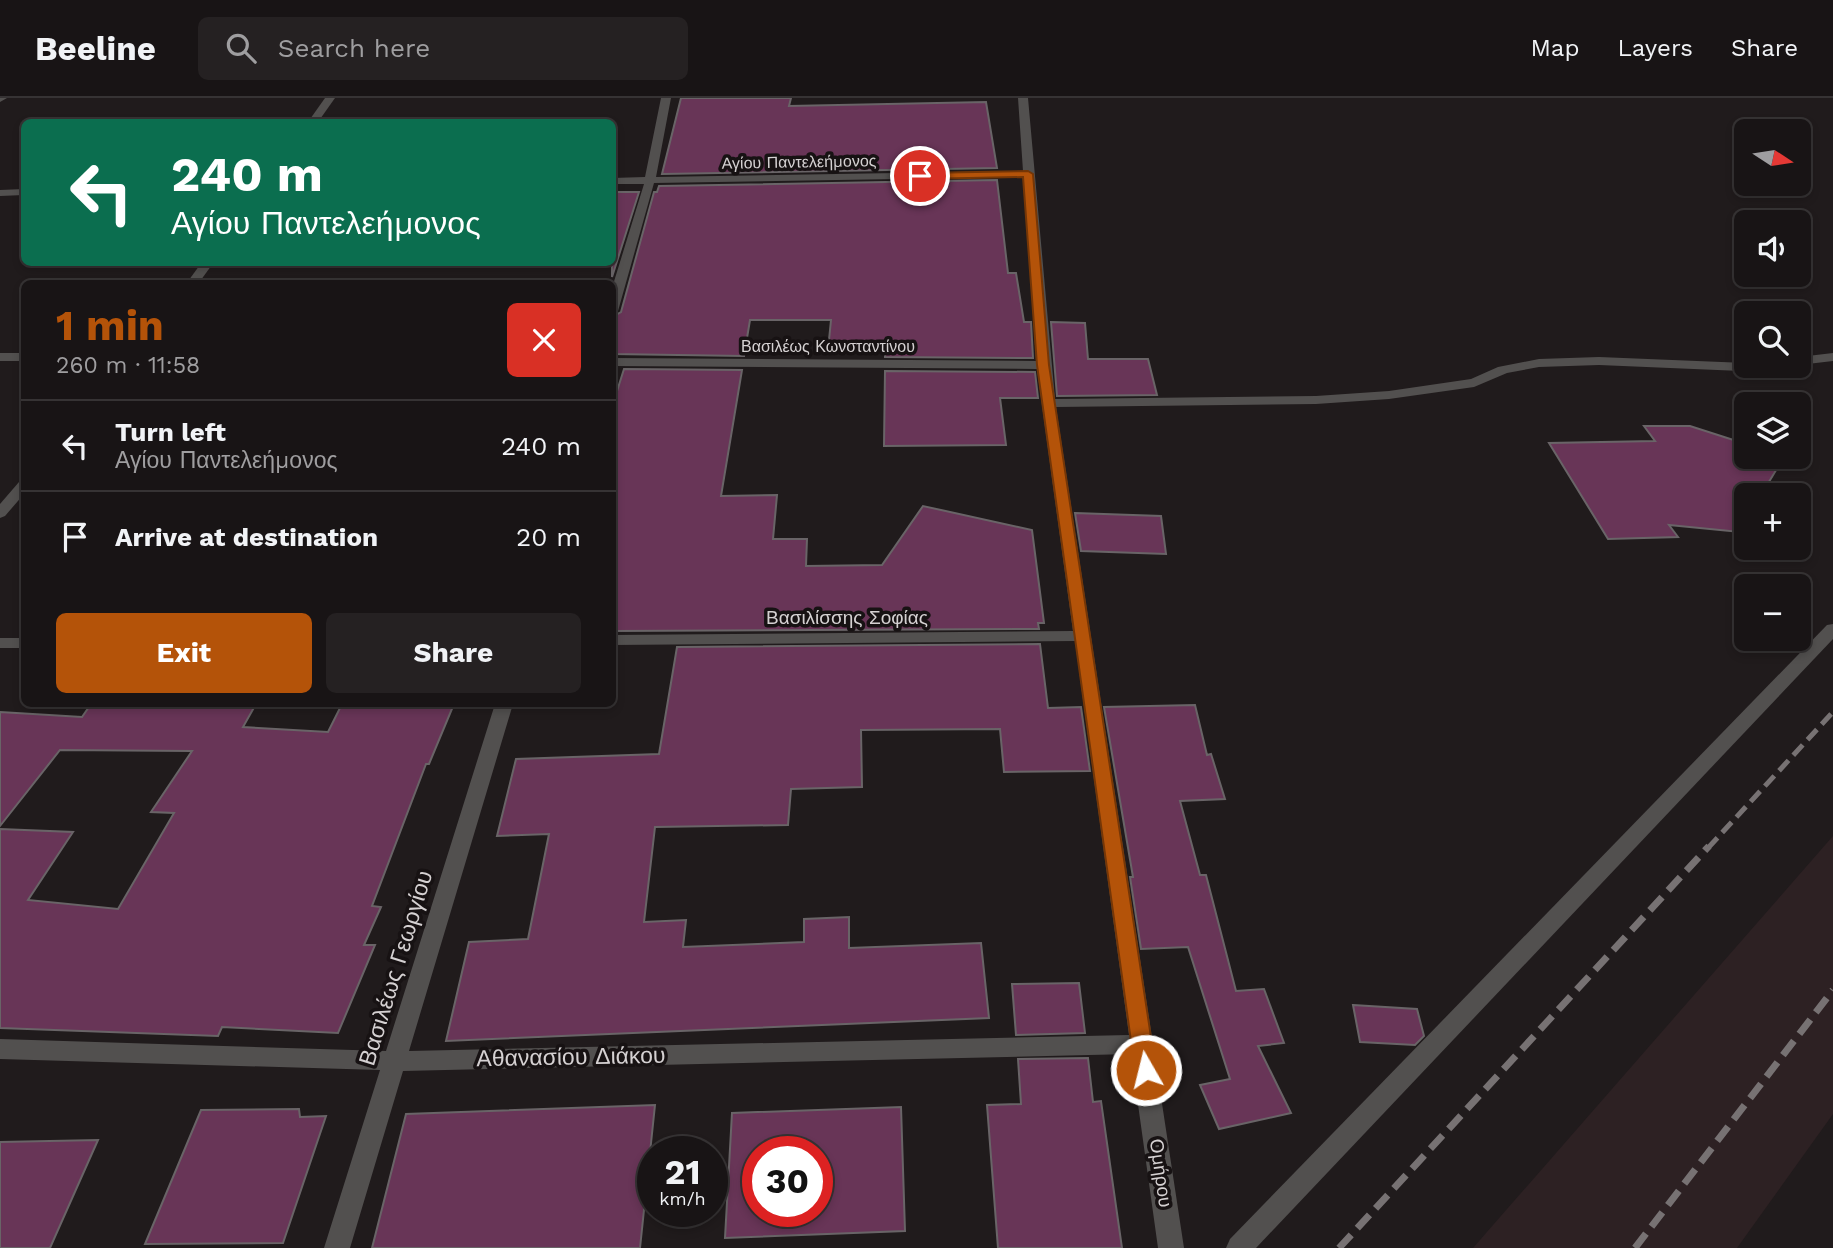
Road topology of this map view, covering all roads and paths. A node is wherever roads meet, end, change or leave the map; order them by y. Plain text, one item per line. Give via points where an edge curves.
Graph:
1 (330, 98) edge
2 (666, 98) edge
3 (1023, 98) edge
4 (315, 119) edge
5 (1028, 174) junction
6 (650, 180) junction
7 (616, 181) edge
8 (21, 192) edge
9 (0, 193) edge
10 (616, 297) edge
11 (0, 357) edge
12 (21, 357) edge
13 (1833, 357) edge
14 (1811, 360) edge
15 (616, 362) edge
16 (1043, 365) junction
17 (1734, 368) edge
18 (1049, 403) junction
19 (21, 488) edge
20 (0, 513) edge
21 (1833, 629) edge
22 (1083, 636) junction
23 (616, 640) edge
24 (0, 643) edge
25 (21, 643) edge
26 (503, 707) edge
27 (1142, 1044) junction
28 (0, 1049) edge
29 (395, 1061) junction
30 (337, 1248) edge
31 (1171, 1248) edge
32 (1239, 1248) edge

1 - 4 street
2 - 6 street
3 - 5 street, Ομήρου
5 - 6 street, Αγίου Παντελεήμονος
5 - 16 street, Ομήρου
6 - 7 street, Αγίου Παντελεήμονος
6 - 10 street
8 - 9 street
11 - 12 street
13 - 14 street
15 - 16 street, Βασιλέως Κωνσταντίνου
16 - 18 street, Ομήρου
17 - 18 street via 1539,363 1503,370 1474,383 1389,395
18 - 22 street, Ομήρου
19 - 20 street
21 - 32 street
22 - 23 street, Βασιλίσσης Σοφίας
22 - 27 street, Ομήρου
24 - 25 street
26 - 29 street, Βασιλέως Γεωργίου
27 - 29 street, Αθανασίου Διάκου
27 - 31 street, Ομήρου
28 - 29 street, Αθανασίου Διάκου
29 - 30 street, Βασιλέως Γεωργίου

